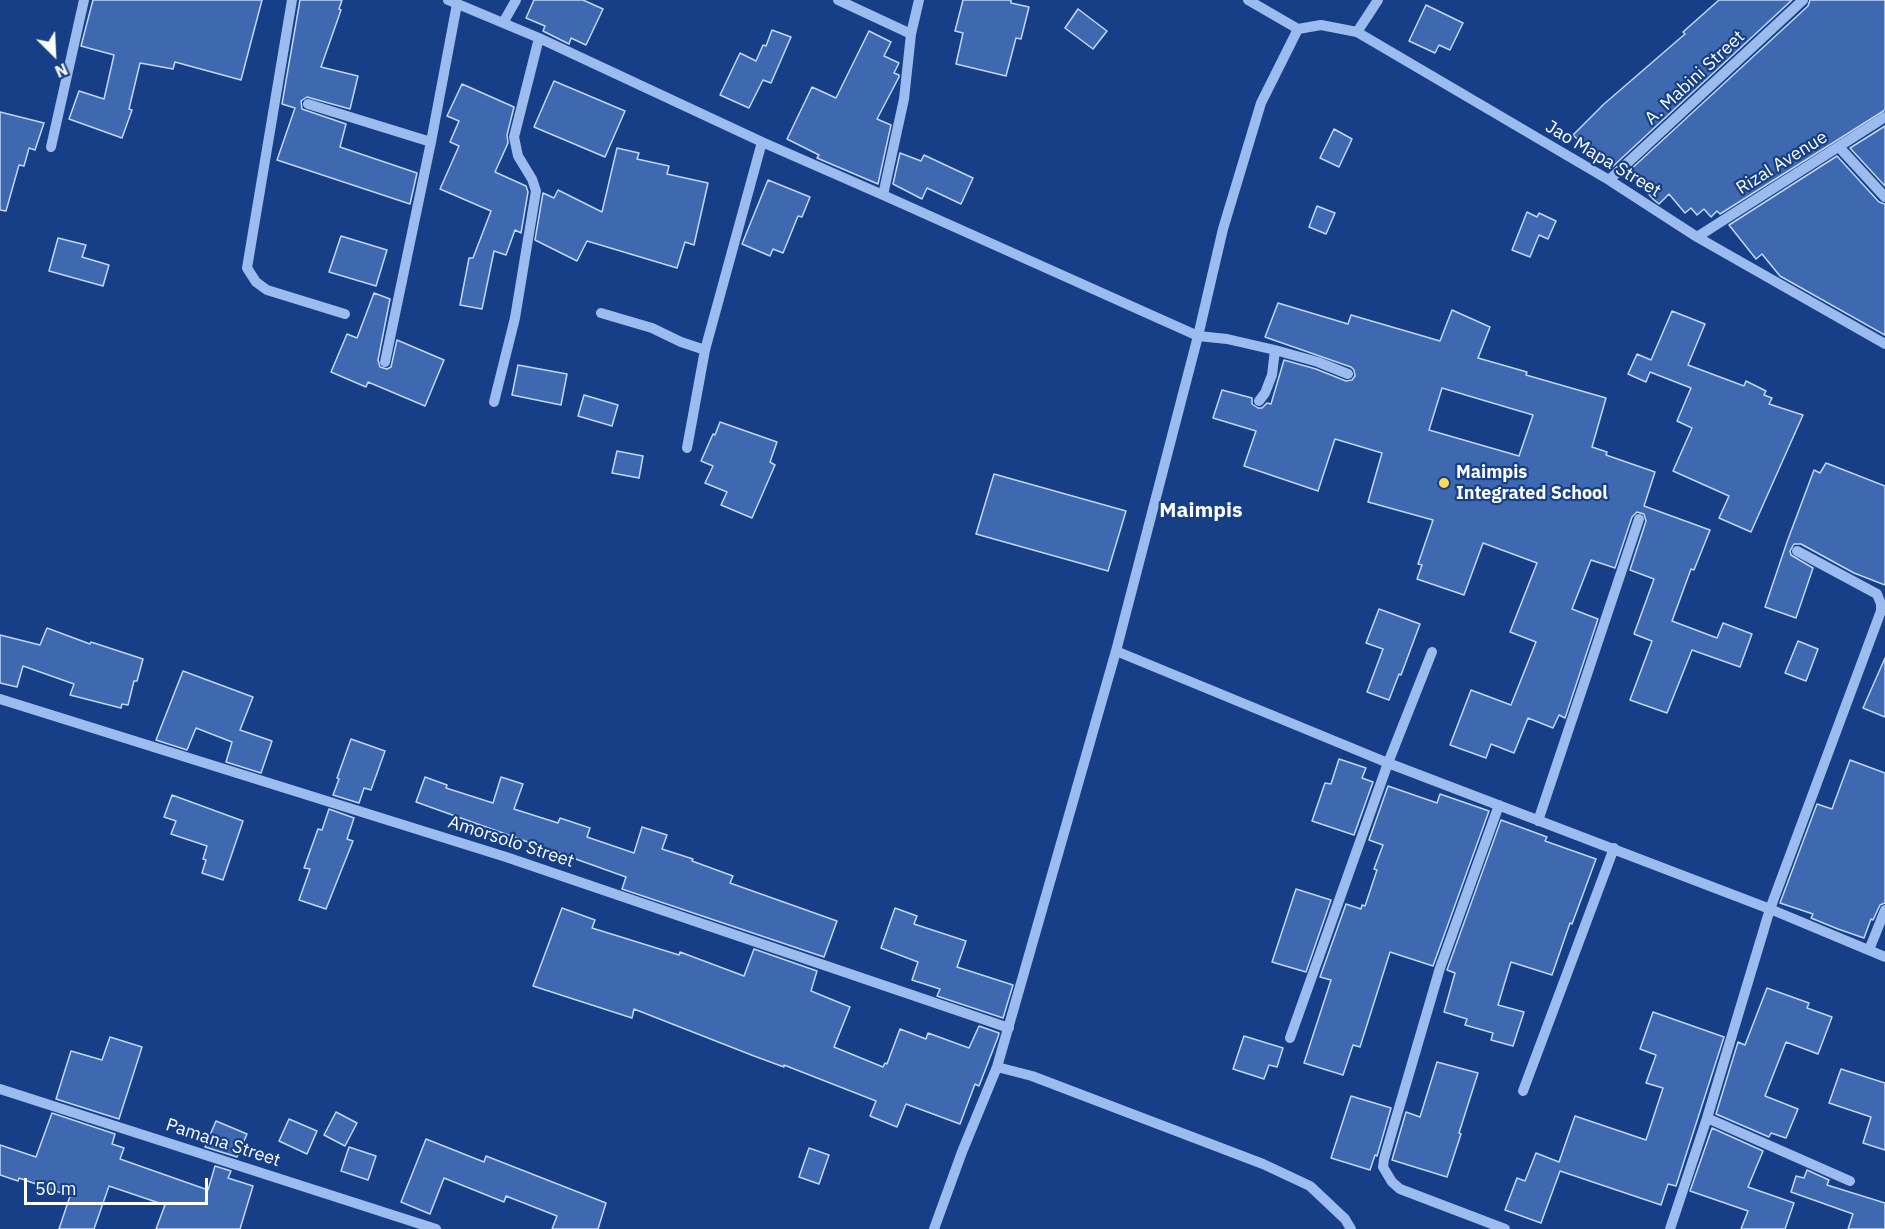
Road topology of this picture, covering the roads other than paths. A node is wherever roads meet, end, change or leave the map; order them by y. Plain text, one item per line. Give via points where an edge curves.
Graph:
1 (84, 0) edge
2 (292, 0) edge
3 (516, 0) edge
4 (838, 0) edge
5 (919, 0) edge
6 (1248, 0) edge
7 (1378, 0) edge
8 (1803, 0) edge
9 (453, 2) edge
10 (503, 23) junction
11 (1298, 29) junction
12 (1357, 32) junction
13 (911, 34) junction
14 (539, 38) junction
15 (308, 104) dead end
16 (1885, 117) edge
17 (431, 142) junction
18 (762, 142) junction
19 (51, 147) dead end
20 (1839, 147) junction
21 (1609, 180) junction
22 (883, 195) junction
23 (1885, 197) edge
24 (1697, 237) junction
25 (601, 313) dead end
26 (345, 314) dead end
27 (1198, 336) junction
28 (1885, 344) edge
29 (705, 350) junction
30 (1275, 350) junction
31 (385, 362) dead end
32 (1348, 374) dead end
33 (1259, 401) dead end
34 (494, 402) dead end
35 (687, 448) dead end
36 (1639, 519) dead end
37 (1797, 551) dead end
38 (1116, 651) junction
39 (1432, 652) dead end
40 (0, 699) edge
41 (1388, 763) junction
42 (1499, 805) junction
43 (1538, 821) junction
44 (1614, 848) junction
45 (1770, 909) junction
46 (1885, 910) edge
47 (1869, 950) junction
48 (1885, 957) edge
49 (1008, 1028) junction
50 (1290, 1038) dead end
51 (997, 1067) junction
52 (0, 1089) edge
53 (1523, 1091) dead end
54 (1707, 1118) junction
55 (1850, 1181) dead end
56 (436, 1229) edge
57 (934, 1229) edge
58 (1352, 1229) edge
59 (1505, 1229) edge
60 (1670, 1229) edge

1 - 19 street
2 - 26 street via 247,268 267,290
3 - 10 street
4 - 13 street
5 - 13 street
6 - 11 street
7 - 12 street
8 - 21 street, A. Mabini Street
9 - 10 street
9 - 17 street
10 - 14 street
11 - 12 street, Jao Mapa Street via 1322,25
11 - 27 street via 1261,103
12 - 21 street, Jao Mapa Street
13 - 22 street via 904,99
14 - 18 street
14 - 34 street via 514,137 518,156 536,191 515,318
15 - 17 street
16 - 20 street, Rizal Avenue
17 - 31 street
18 - 22 street
18 - 29 street
20 - 23 street
20 - 24 street, Rizal Avenue
21 - 24 street, Jao Mapa Street
22 - 27 street
24 - 28 street, Jao Mapa Street
25 - 29 street
27 - 30 street
27 - 38 street
29 - 35 street
30 - 32 street
30 - 33 street via 1272,375
36 - 43 street
37 - 45 street via 1877,594 1881,611
38 - 41 street
38 - 49 street
39 - 41 street
40 - 49 street, Amorsolo Street via 506,857
41 - 42 street
41 - 50 street
42 - 43 street
42 - 59 street via 1440,968 1383,1167 1400,1190
43 - 44 street
44 - 45 street
44 - 53 street
45 - 47 street
45 - 54 street
46 - 47 street
47 - 48 street
49 - 51 street
51 - 57 street
51 - 58 street via 1032,1076 1263,1164 1310,1186
52 - 56 street, Pamana Street
54 - 55 street
54 - 60 street

